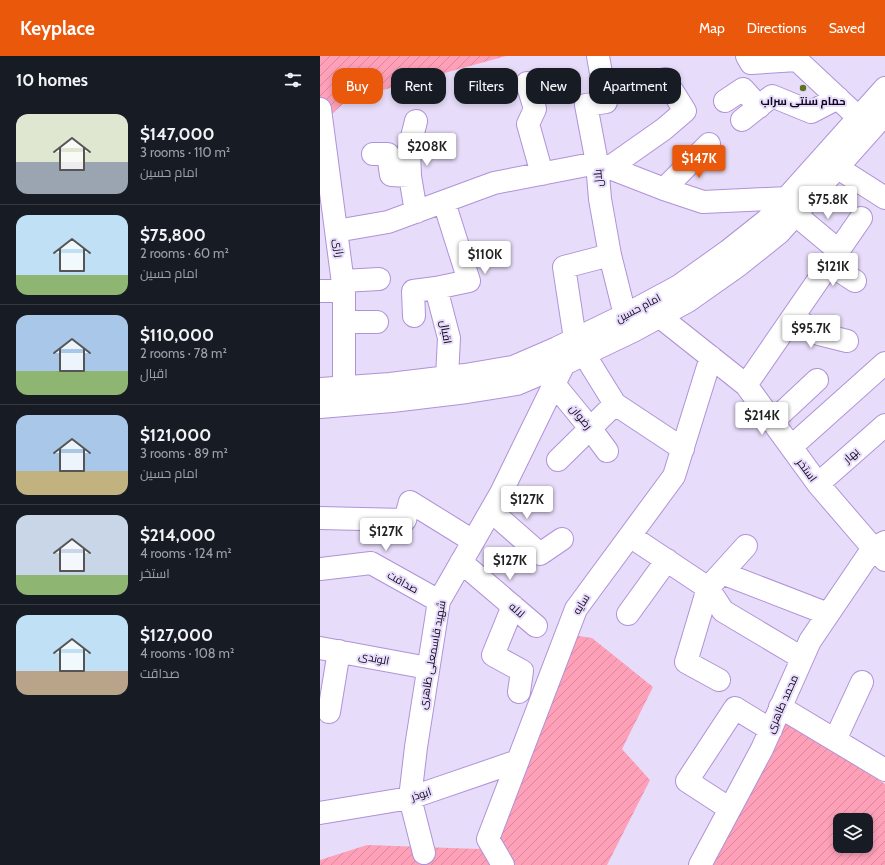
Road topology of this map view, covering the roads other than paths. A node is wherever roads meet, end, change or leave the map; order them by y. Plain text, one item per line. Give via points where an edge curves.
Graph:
1 (598, 56) edge
2 (747, 56) edge
3 (885, 88) edge
4 (838, 98) junction
5 (725, 101) dead end
6 (532, 104) edge
7 (681, 104) edge
8 (759, 107) junction
9 (320, 110) edge
10 (885, 114) edge
11 (859, 118) junction
12 (742, 120) dead end
13 (416, 121) dead end
14 (709, 144) dead end
15 (373, 154) dead end
16 (603, 165) junction
17 (838, 168) junction
18 (542, 174) junction
19 (410, 176) junction
20 (664, 189) junction
21 (885, 198) edge
22 (444, 202) junction
23 (792, 206) junction
24 (416, 212) junction
25 (862, 218) dead end
26 (331, 238) edge
27 (610, 255) junction
28 (834, 258) junction
29 (379, 279) dead end
30 (855, 281) dead end
31 (344, 286) junction
32 (436, 288) junction
33 (320, 291) edge
34 (625, 315) junction
35 (414, 316) dead end
36 (659, 316) junction
37 (793, 317) junction
38 (344, 322) junction
39 (377, 322) dead end
40 (848, 341) dead end
41 (570, 352) junction
42 (711, 357) junction
43 (885, 363) edge
44 (447, 377) junction
45 (817, 380) dead end
46 (554, 384) junction
47 (746, 385) junction
48 (344, 387) junction
49 (320, 389) edge
50 (615, 404) junction
51 (320, 407) edge
52 (772, 422) junction
53 (885, 425) edge
54 (590, 428) junction
55 (791, 447) junction
56 (683, 449) junction
57 (607, 451) dead end
58 (558, 460) dead end
59 (818, 484) junction
60 (491, 511) junction
61 (320, 518) edge
62 (630, 536) junction
63 (562, 539) dead end
64 (473, 541) junction
65 (746, 546) dead end
66 (881, 550) edge
67 (667, 560) junction
68 (461, 562) junction
69 (320, 569) edge
70 (715, 580) junction
71 (509, 596) junction
72 (439, 601) junction
73 (628, 614) dead end
74 (828, 614) junction
75 (536, 626) dead end
76 (330, 650) edge
77 (802, 658) junction
78 (428, 668) junction
79 (719, 680) dead end
80 (862, 682) dead end
81 (519, 692) dead end
82 (780, 708) junction
83 (329, 712) dead end
84 (771, 730) junction
85 (835, 740) junction
86 (518, 761) junction
87 (885, 770) edge
88 (410, 798) junction
89 (730, 809) junction
90 (320, 813) edge
91 (424, 854) dead end
92 (503, 865) edge
93 (700, 865) edge

1 - 16 street, بلال via 606,102 586,105
2 - 4 street via 752,63 797,60
3 - 11 street, امام حسین
4 - 8 street via 811,112 772,96
4 - 11 street
5 - 8 street via 743,88
6 - 18 street via 534,109 528,124
7 - 16 street via 685,111 664,129
8 - 12 street
9 - 26 street, رازی
10 - 17 street, امام حسین
11 - 23 street, امام حسین
13 - 19 street via 408,149
14 - 20 street
15 - 19 street via 388,154 391,175
16 - 18 street
16 - 20 street
16 - 27 street, بلال via 600,199
17 - 21 street
17 - 23 street, امام حسین
18 - 22 street via 494,183
19 - 24 street
20 - 23 street via 703,202
22 - 24 street
22 - 32 street via 473,266 469,281
23 - 28 street
23 - 34 street, امام حسین via 767,220 728,252 679,286
23 - 36 street, امام حسین via 779,232 739,265 688,301
24 - 26 street
25 - 28 street
26 - 31 street, رازی
27 - 34 street, بلال
27 - 41 street via 564,268
28 - 30 street
28 - 37 street
29 - 31 street
31 - 33 street
31 - 38 street, رازی
32 - 35 street via 413,291
32 - 44 street, اقبال via 449,338
34 - 41 street, امام حسین
36 - 41 street, امام حسین
36 - 42 street, استخر
37 - 40 street via 820,334
37 - 47 street
38 - 39 street
38 - 48 street, رازی
41 - 44 street, امام حسین via 513,367
41 - 46 street, شهید قاسمعلی ظاهری
41 - 50 street
41 - 51 street, امام حسین via 517,384 392,401
42 - 47 street, استخر
42 - 56 street, سایه
43 - 55 street
44 - 48 street, امام حسین
45 - 52 street
46 - 54 street, رضوان
46 - 60 street, شهید قاسمعلی ظاهری
47 - 52 street, استخر
48 - 49 street, امام حسین
50 - 54 street
50 - 56 street
52 - 55 street, استخر
53 - 59 street, بهار
54 - 57 street, رضوان
54 - 58 street
55 - 59 street, استخر
56 - 62 street, سایه via 674,476
59 - 66 street, استخر
60 - 63 street via 540,554
60 - 64 street, شهید قاسمعلی ظاهری
61 - 64 street via 405,520 410,502
62 - 67 street
62 - 86 street, سایه via 576,609
64 - 68 street, شهید قاسمعلی ظاهری
65 - 70 street
66 - 74 street, محمد طاهری
67 - 70 street
67 - 73 street
68 - 71 street, لاله
68 - 72 street, شهید قاسمعلی ظاهری
69 - 72 street, صداقت via 371,563
70 - 74 street
70 - 77 street via 723,610
70 - 79 street via 686,662
71 - 75 street, لاله
71 - 81 street via 493,655 522,671
72 - 78 street, شهید قاسمعلی ظاهری
74 - 77 street, محمد طاهری via 810,640
76 - 78 street, الوندی
76 - 83 street
77 - 82 street, محمد طاهری
78 - 88 street, شهید قاسمعلی ظاهری
80 - 85 street
82 - 84 street, محمد طاهری
82 - 85 street
84 - 89 street, محمد طاهری
84 - 89 street via 735,708 686,781
85 - 87 street
86 - 88 street, ابوذر
86 - 92 street, سایه via 488,839
88 - 90 street, ابوذر
88 - 91 street, شهید قاسمعلی ظاهری
89 - 93 street, محمد طاهری

